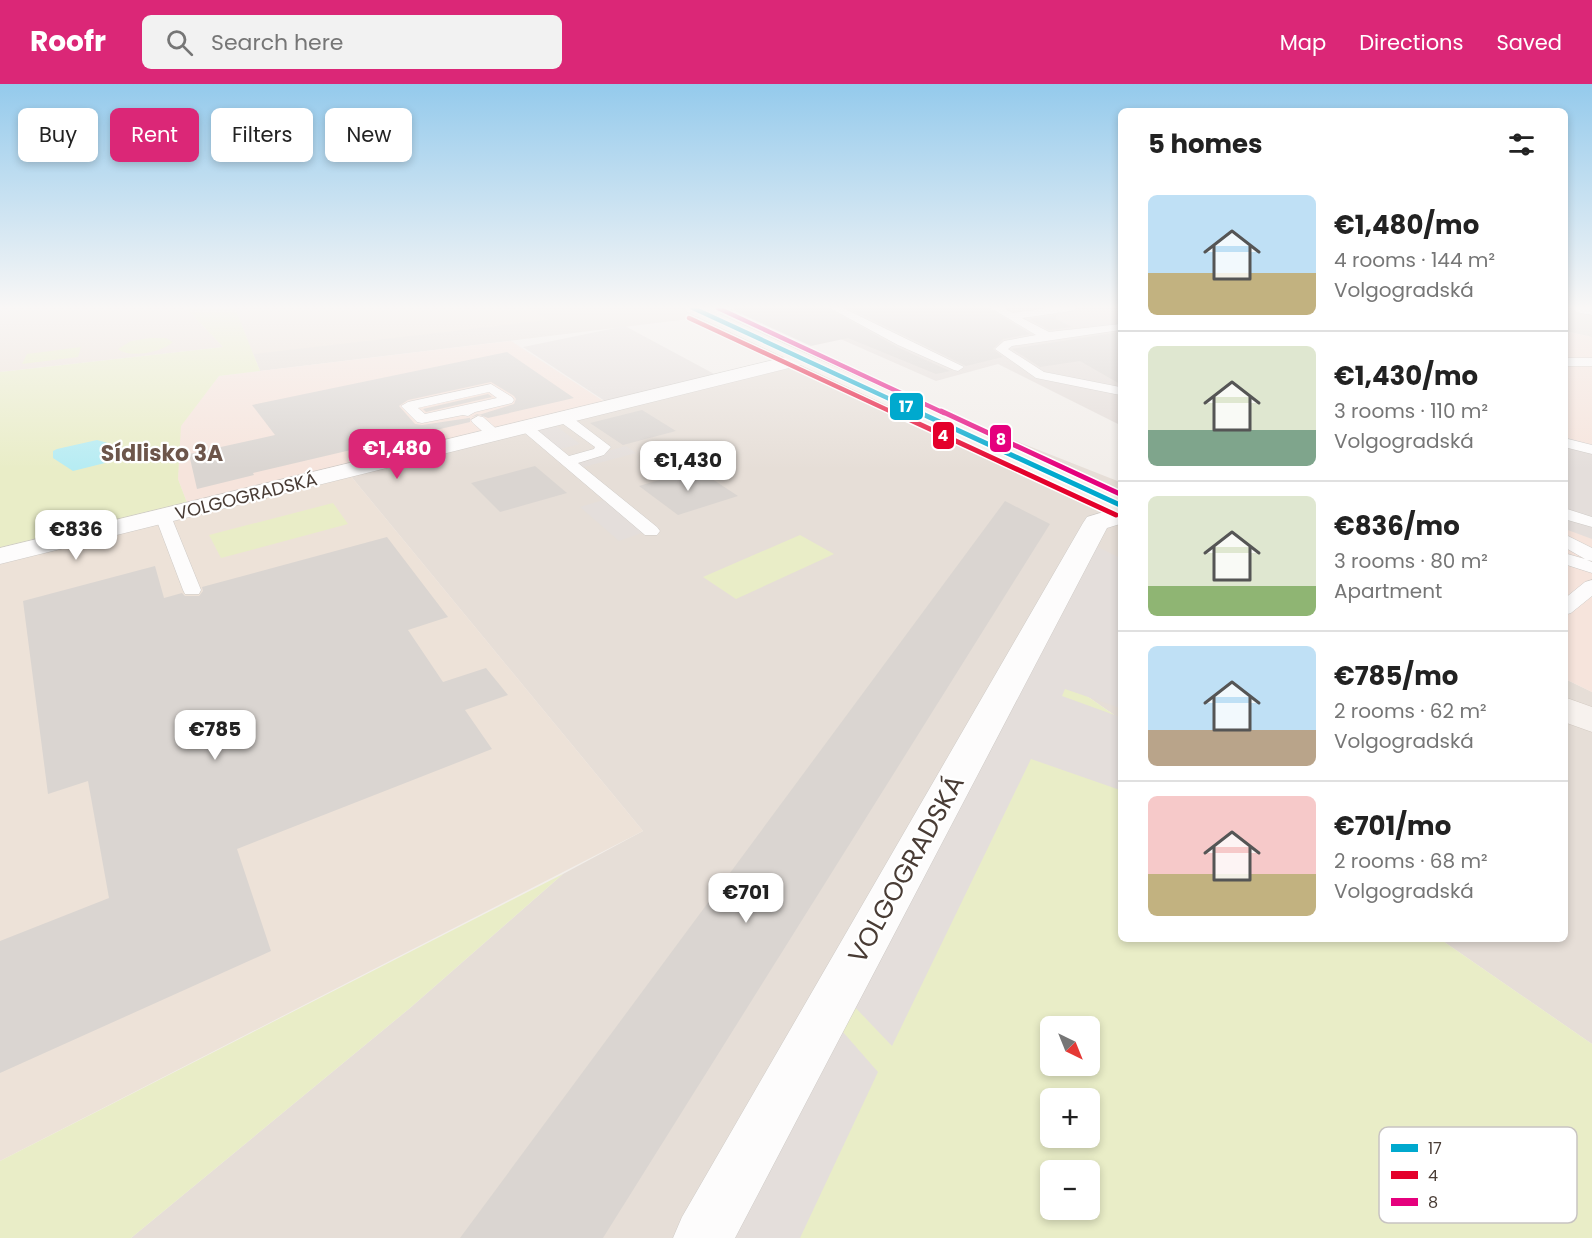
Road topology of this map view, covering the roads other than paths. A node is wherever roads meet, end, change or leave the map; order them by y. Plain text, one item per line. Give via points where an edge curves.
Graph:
1 (790, 362) edge
2 (808, 362) edge
3 (946, 362) edge
4 (1020, 362) edge
5 (1568, 362) edge
6 (1592, 362) edge
7 (958, 367) dead end
8 (1118, 392) edge
9 (564, 418) junction
10 (477, 419) junction
11 (525, 427) junction
12 (1568, 443) edge
13 (1592, 450) edge
14 (566, 462) junction
15 (1118, 504) edge
16 (1568, 514) edge
17 (1118, 516) edge
18 (152, 519) junction
19 (1592, 522) edge
20 (651, 531) dead end
21 (1568, 541) edge
22 (0, 556) edge
23 (1592, 556) edge
24 (1568, 561) edge
25 (1592, 568) edge
26 (1592, 586) edge
27 (192, 590) dead end
28 (1568, 606) edge
29 (1568, 710) edge
30 (1592, 721) edge
31 (703, 1238) edge

1 - 9 street, VOLGOGRADSKÁ
2 - 15 street
3 - 7 lane
4 - 8 lane via 1040,375
5 - 6 lane
9 - 11 street, VOLGOGRADSKÁ
9 - 14 lane via 604,447
10 - 10 lane via 422,419 408,406 491,388 507,400
10 - 11 street, VOLGOGRADSKÁ
10 - 18 street, VOLGOGRADSKÁ
11 - 14 lane
12 - 13 lane
14 - 20 lane
16 - 19 lane
17 - 31 street, VOLGOGRADSKÁ via 1096,523
18 - 22 street, VOLGOGRADSKÁ
18 - 27 lane
21 - 23 lane
24 - 25 lane
26 - 28 lane
29 - 30 street

